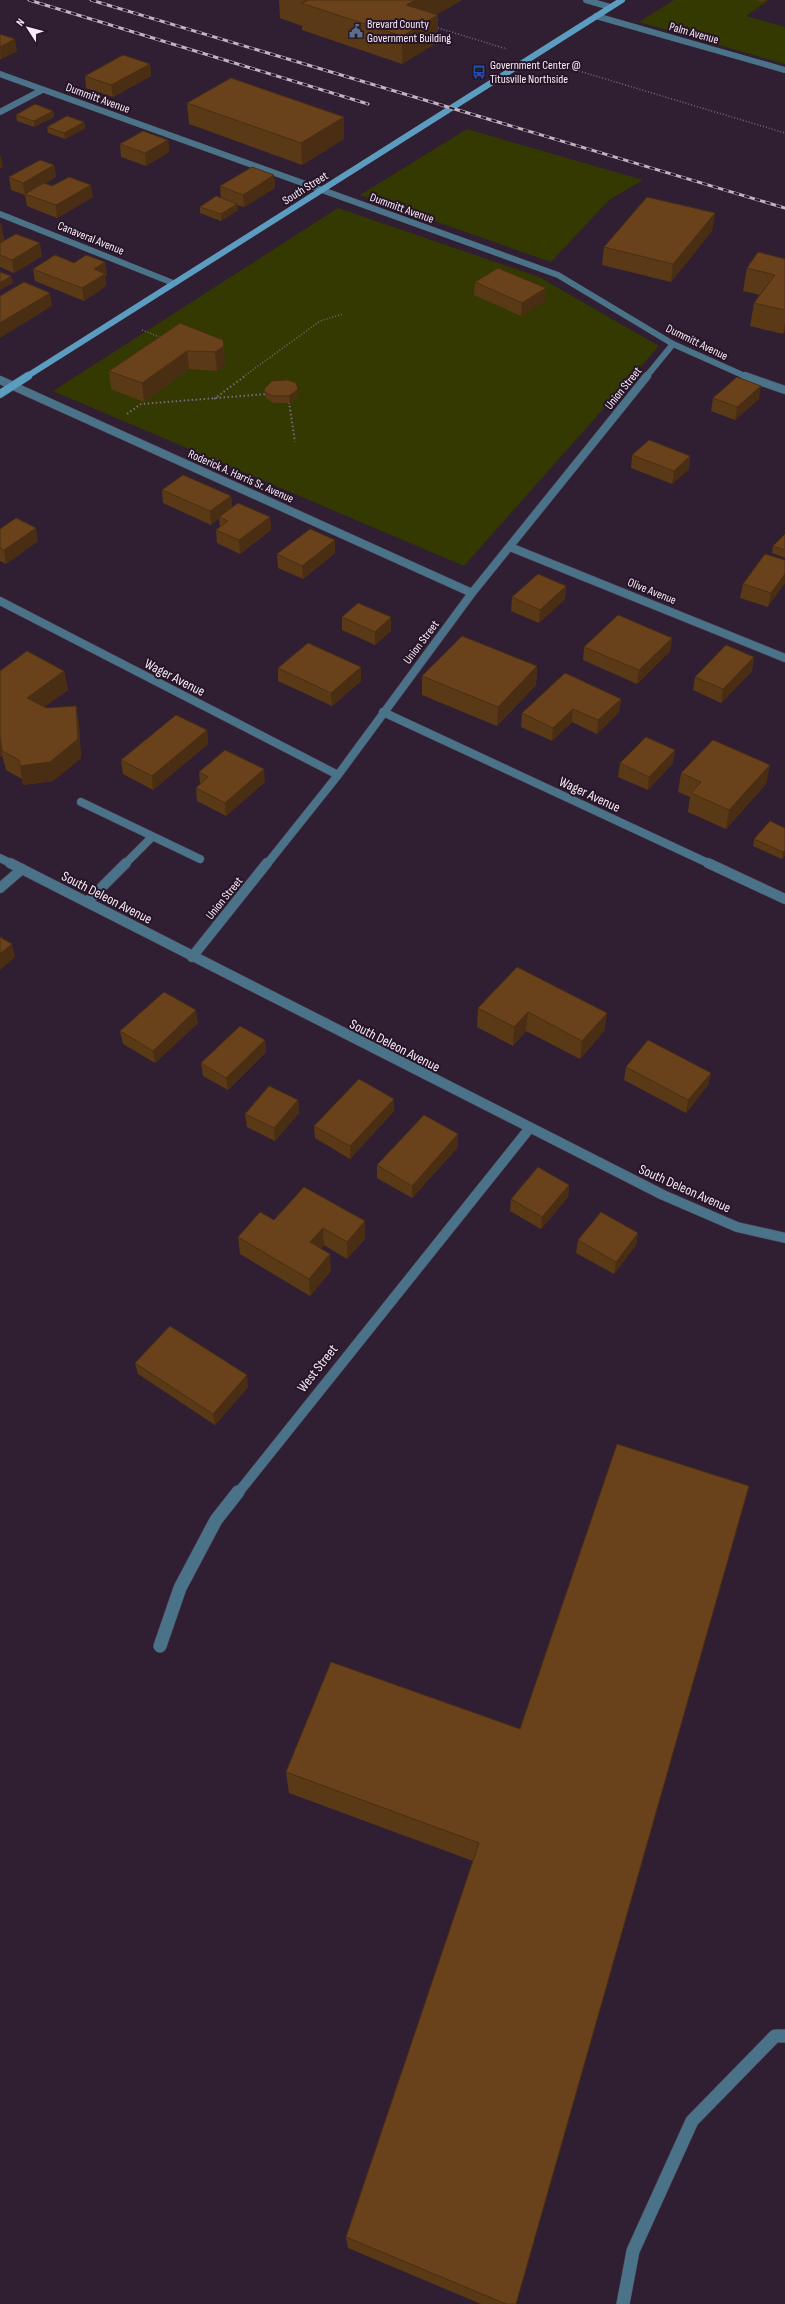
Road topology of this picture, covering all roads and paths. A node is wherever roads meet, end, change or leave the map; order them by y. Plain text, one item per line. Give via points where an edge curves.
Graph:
1 (586, 0) edge
2 (622, 0) edge
3 (610, 7) junction
4 (596, 16) junction
5 (429, 25) dead end
6 (509, 49) dead end
7 (559, 65) dead end
8 (785, 70) edge
9 (0, 74) edge
10 (42, 90) junction
11 (0, 112) edge
12 (785, 133) edge
13 (321, 191) junction
14 (0, 214) edge
15 (174, 283) junction
16 (343, 314) dead end
17 (142, 330) dead end
18 (164, 339) edge
19 (673, 344) junction
20 (0, 380) edge
21 (13, 386) junction
22 (785, 390) edge
23 (0, 394) edge
24 (271, 394) edge
25 (286, 399) edge
26 (214, 400) junction
27 (107, 428) junction
28 (295, 442) dead end
29 (510, 547) junction
30 (472, 593) junction
31 (0, 602) edge
32 (785, 658) edge
33 (383, 712) junction
34 (338, 775) junction
35 (81, 802) dead end
36 (152, 837) junction
37 (0, 858) edge
38 (200, 859) dead end
39 (22, 869) junction
40 (0, 888) edge
41 (785, 899) edge
42 (87, 902) junction
43 (192, 957) junction
44 (529, 1129) junction
45 (785, 1238) edge
46 (160, 1646) dead end
47 (785, 2036) edge
48 (623, 2304) edge

1 - 3 street
2 - 3 main road, South Street
3 - 4 main road, South Street
4 - 8 street, Palm Avenue
4 - 13 main road, South Street
5 - 6 path
7 - 12 path
9 - 10 street, Dummitt Avenue
10 - 11 street
10 - 13 street, Dummitt Avenue
13 - 15 main road, South Street
13 - 19 street, Dummitt Avenue via 558,275
14 - 15 street, Canaveral Avenue
15 - 21 main road, South Street
16 - 26 path via 320,321
17 - 18 path
19 - 22 street, Dummitt Avenue via 746,377
19 - 29 street, Union Street
20 - 21 street, Roderick A. Harris Sr. Avenue
21 - 23 main road, South Street
21 - 27 street, Roderick A. Harris Sr. Avenue
24 - 26 path
25 - 28 path via 290,403
26 - 27 path via 141,404
27 - 30 street, Roderick A. Harris Sr. Avenue
29 - 30 street, Union Street
29 - 32 street, Olive Avenue
30 - 33 street, Union Street
31 - 34 street, Wager Avenue
33 - 34 street, Union Street
33 - 41 street, Wager Avenue
34 - 43 street, Union Street
35 - 36 street
36 - 38 street
36 - 42 street
37 - 39 street, South Deleon Avenue
39 - 40 street
39 - 42 street, South Deleon Avenue
42 - 43 street, South Deleon Avenue
43 - 44 street, South Deleon Avenue
44 - 45 street, South Deleon Avenue via 692,1209 761,1234
44 - 46 street, West Street via 216,1520 180,1588
47 - 48 street via 775,2036 692,2121 633,2251

